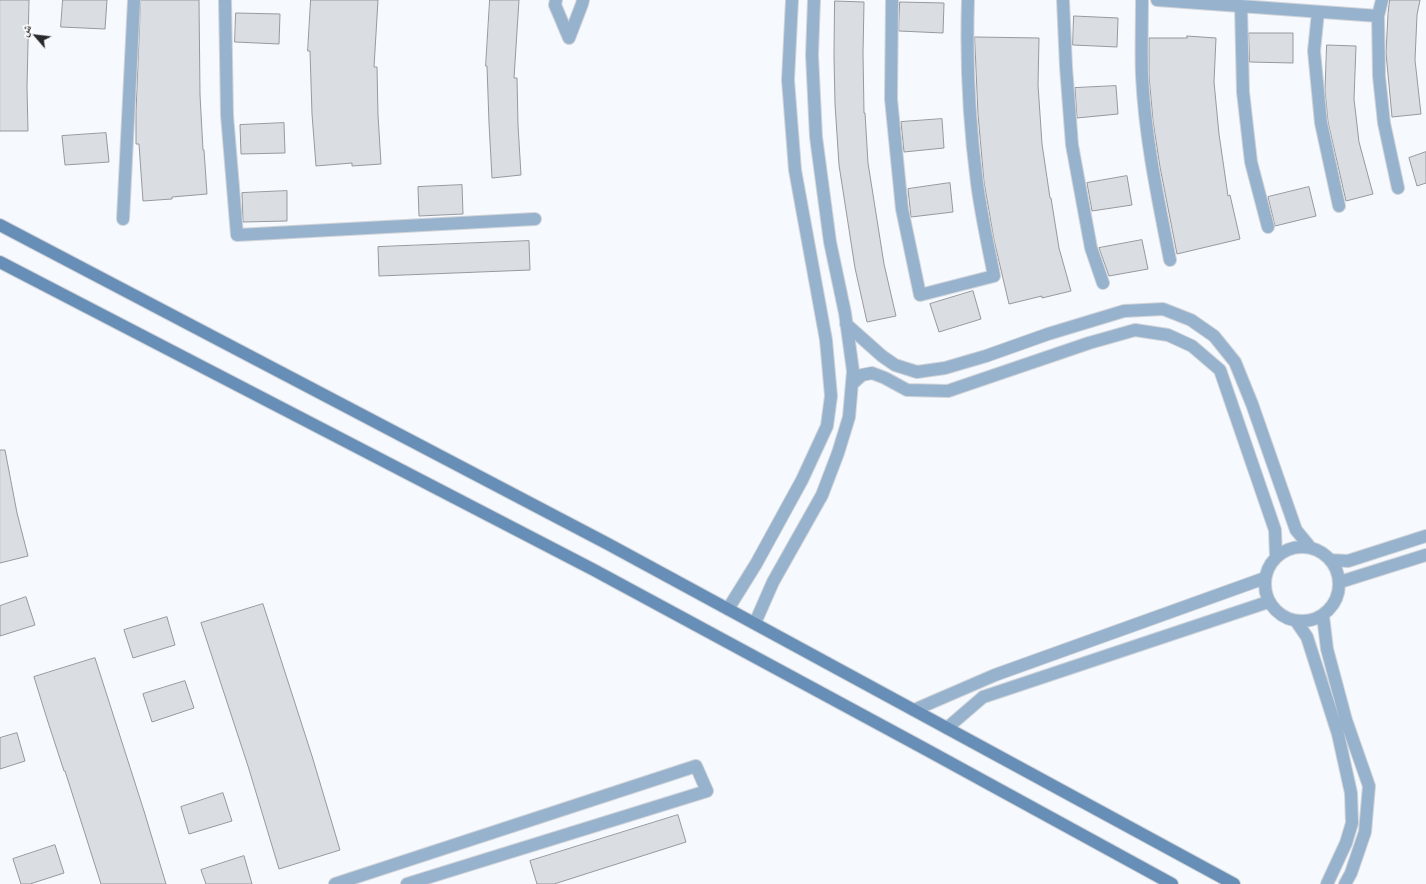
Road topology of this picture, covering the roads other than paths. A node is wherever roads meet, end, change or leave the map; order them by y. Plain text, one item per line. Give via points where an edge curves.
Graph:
1 (134, 0) edge
2 (225, 0) edge
3 (556, 0) edge
4 (583, 0) edge
5 (792, 0) edge
6 (814, 0) edge
7 (892, 0) edge
8 (968, 0) edge
9 (1063, 0) edge
10 (1142, 0) edge
11 (1157, 0) edge
12 (1382, 0) edge
13 (1216, 2) edge
14 (1241, 6) junction
15 (1318, 12) junction
16 (1378, 16) junction
17 (1398, 188) dead end
18 (1339, 206) dead end
19 (123, 219) dead end
20 (535, 219) dead end
21 (0, 225) edge
22 (1268, 227) dead end
23 (1170, 260) dead end
24 (0, 262) edge
25 (1103, 283) dead end
26 (846, 324) junction
27 (852, 384) junction
28 (1426, 536) edge
29 (1310, 547) junction
30 (1426, 555) edge
31 (1276, 557) junction
32 (1330, 560) junction
33 (1265, 578) junction
34 (1340, 582) junction
35 (1268, 602) junction
36 (728, 609) junction
37 (1323, 616) junction
38 (1296, 621) junction
39 (755, 623) junction
40 (914, 710) junction
41 (947, 728) junction
42 (334, 884) edge
43 (407, 884) edge
44 (1172, 884) edge
45 (1234, 884) edge
46 (1327, 884) edge
47 (1346, 884) edge

1 - 19 street
2 - 20 street via 227,115 237,235
3 - 4 street via 555,5 569,38
5 - 36 street via 788,80 795,170 826,340 831,396 827,426 802,480
6 - 26 street via 812,55 816,137 830,242
7 - 8 street via 891,99 902,209 920,295 994,276 977,184 968,89
9 - 25 street via 1072,145 1091,248
10 - 23 street via 1142,76 1148,136
11 - 13 street
12 - 16 street
13 - 14 street
14 - 15 street
14 - 22 street via 1243,92 1251,162
15 - 16 street
15 - 18 street via 1314,50 1321,123
16 - 17 street via 1379,76 1384,123
21 - 36 main road
24 - 44 main road via 594,570
26 - 27 street via 853,371
26 - 29 street via 895,365 917,372 945,368 979,358 1124,311 1162,309 1191,320 1214,336 1235,362 1296,530
27 - 31 street via 862,375 872,373 907,390 948,391 1135,330 1168,335 1192,346 1220,370 1275,530
27 - 39 street via 849,417 824,488 773,582
28 - 32 street via 1348,561
29 - 31 street via 1292,548
29 - 32 street
30 - 34 street
31 - 33 street
32 - 34 street via 1337,570
33 - 35 street
33 - 40 street via 995,675
34 - 37 street via 1338,595 1332,607
35 - 38 street via 1286,619
35 - 41 street via 983,697
36 - 39 main road
37 - 38 street via 1312,621
37 - 47 street via 1327,649 1346,720 1369,786 1365,832
38 - 46 street via 1307,637 1338,734 1351,793 1352,823 1346,843
39 - 40 main road
40 - 41 main road
41 - 45 main road
42 - 43 street via 696,766 707,791

